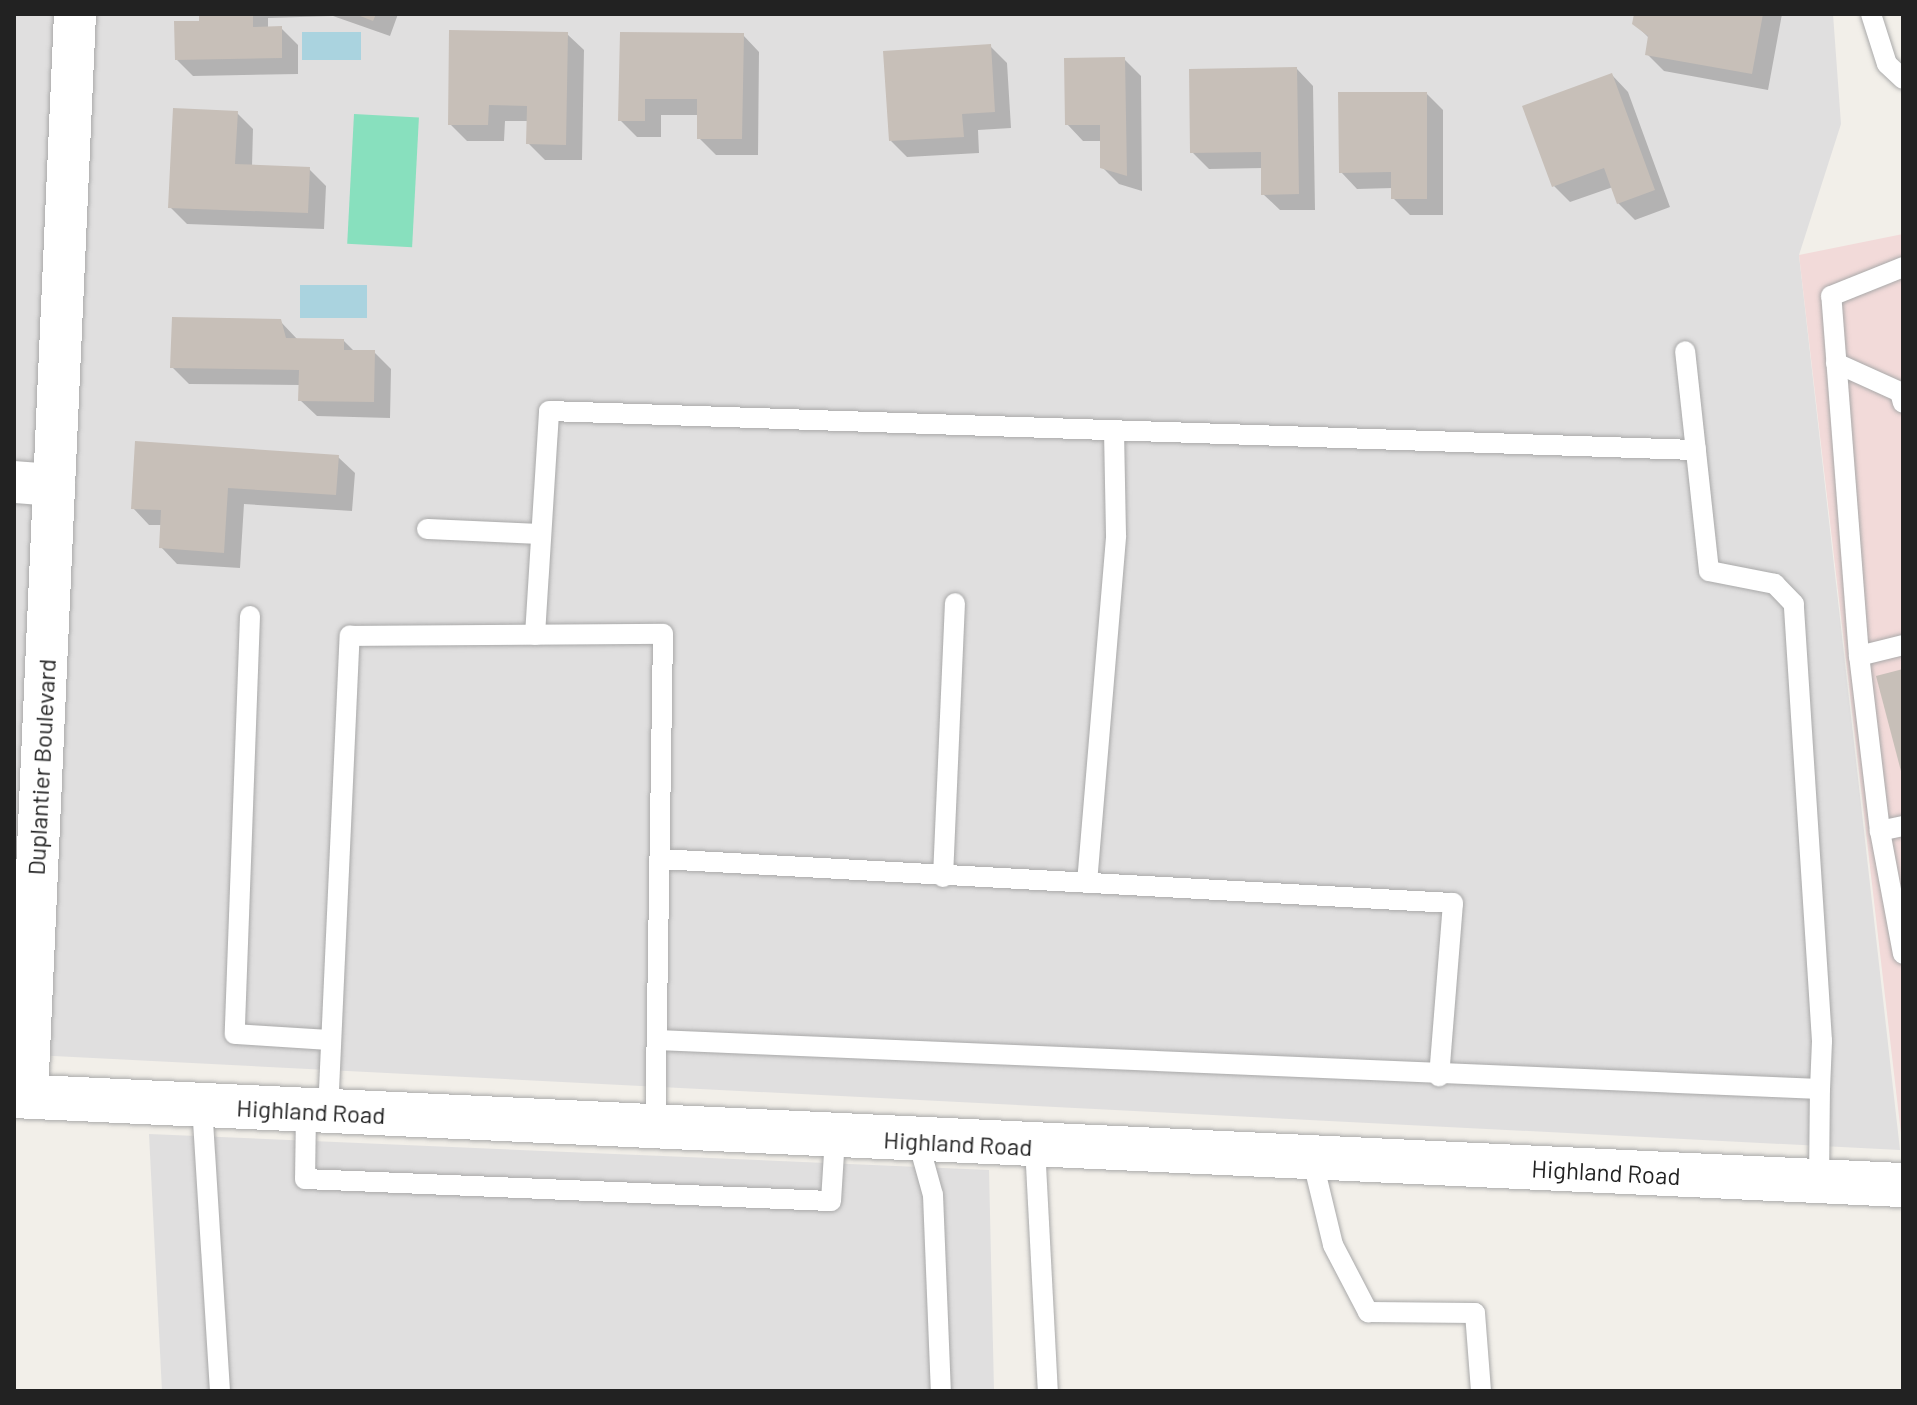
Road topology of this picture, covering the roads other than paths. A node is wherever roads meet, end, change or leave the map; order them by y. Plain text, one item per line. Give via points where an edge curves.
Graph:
1 (75, 14) edge
2 (1871, 14) edge
3 (1903, 79) edge
4 (1903, 267) edge
5 (1685, 351) dead end
6 (1836, 363) junction
7 (1903, 403) edge
8 (1114, 434) junction
9 (1696, 450) junction
10 (34, 484) edge
11 (427, 529) dead end
12 (541, 534) junction
13 (955, 603) dead end
14 (250, 616) dead end
15 (535, 635) junction
16 (1903, 645) edge
17 (1859, 656) junction
18 (1903, 826) edge
19 (1880, 831) junction
20 (660, 859) junction
21 (943, 877) junction
22 (1087, 883) junction
23 (1903, 954) edge
24 (331, 1040) junction
25 (657, 1040) junction
26 (1439, 1076) junction
27 (1820, 1089) junction
28 (20, 1096) edge
29 (202, 1105) junction
30 (317, 1111) junction
31 (655, 1128) junction
32 (835, 1137) junction
33 (918, 1141) junction
34 (1035, 1146) junction
35 (1312, 1158) junction
36 (1819, 1181) junction
37 (1903, 1185) edge
38 (220, 1391) edge
39 (941, 1391) edge
40 (1048, 1391) edge
41 (1481, 1391) edge

1 - 10 street, Duplantier Boulevard
2 - 3 lane via 1887,64
4 - 6 lane via 1831,296
5 - 9 lane
6 - 7 lane via 1900,392
6 - 17 lane
8 - 9 lane
8 - 12 lane via 549,411
8 - 22 lane via 1116,535
9 - 27 lane via 1709,571 1775,584 1794,604 1822,1041
10 - 28 street, Duplantier Boulevard
11 - 12 lane
12 - 15 lane
13 - 21 lane
14 - 24 lane via 235,1034
15 - 20 lane via 663,634
15 - 24 lane via 350,636
16 - 17 lane
17 - 19 lane
18 - 19 lane
19 - 23 lane
20 - 21 lane
20 - 25 lane
21 - 22 lane
22 - 26 lane via 1453,903
24 - 30 lane
25 - 26 lane
25 - 31 lane
26 - 27 lane
27 - 36 lane
28 - 29 street, Highland Road
29 - 30 street, Highland Road
29 - 38 lane
30 - 31 street, Highland Road
30 - 32 lane via 305,1179 831,1201
31 - 32 street, Highland Road
32 - 33 street, Highland Road
33 - 34 street, Highland Road
33 - 39 lane via 933,1195
34 - 35 street, Highland Road
34 - 40 lane
35 - 36 street, Highland Road
35 - 41 lane via 1333,1245 1368,1312 1475,1313
36 - 37 street, Highland Road

